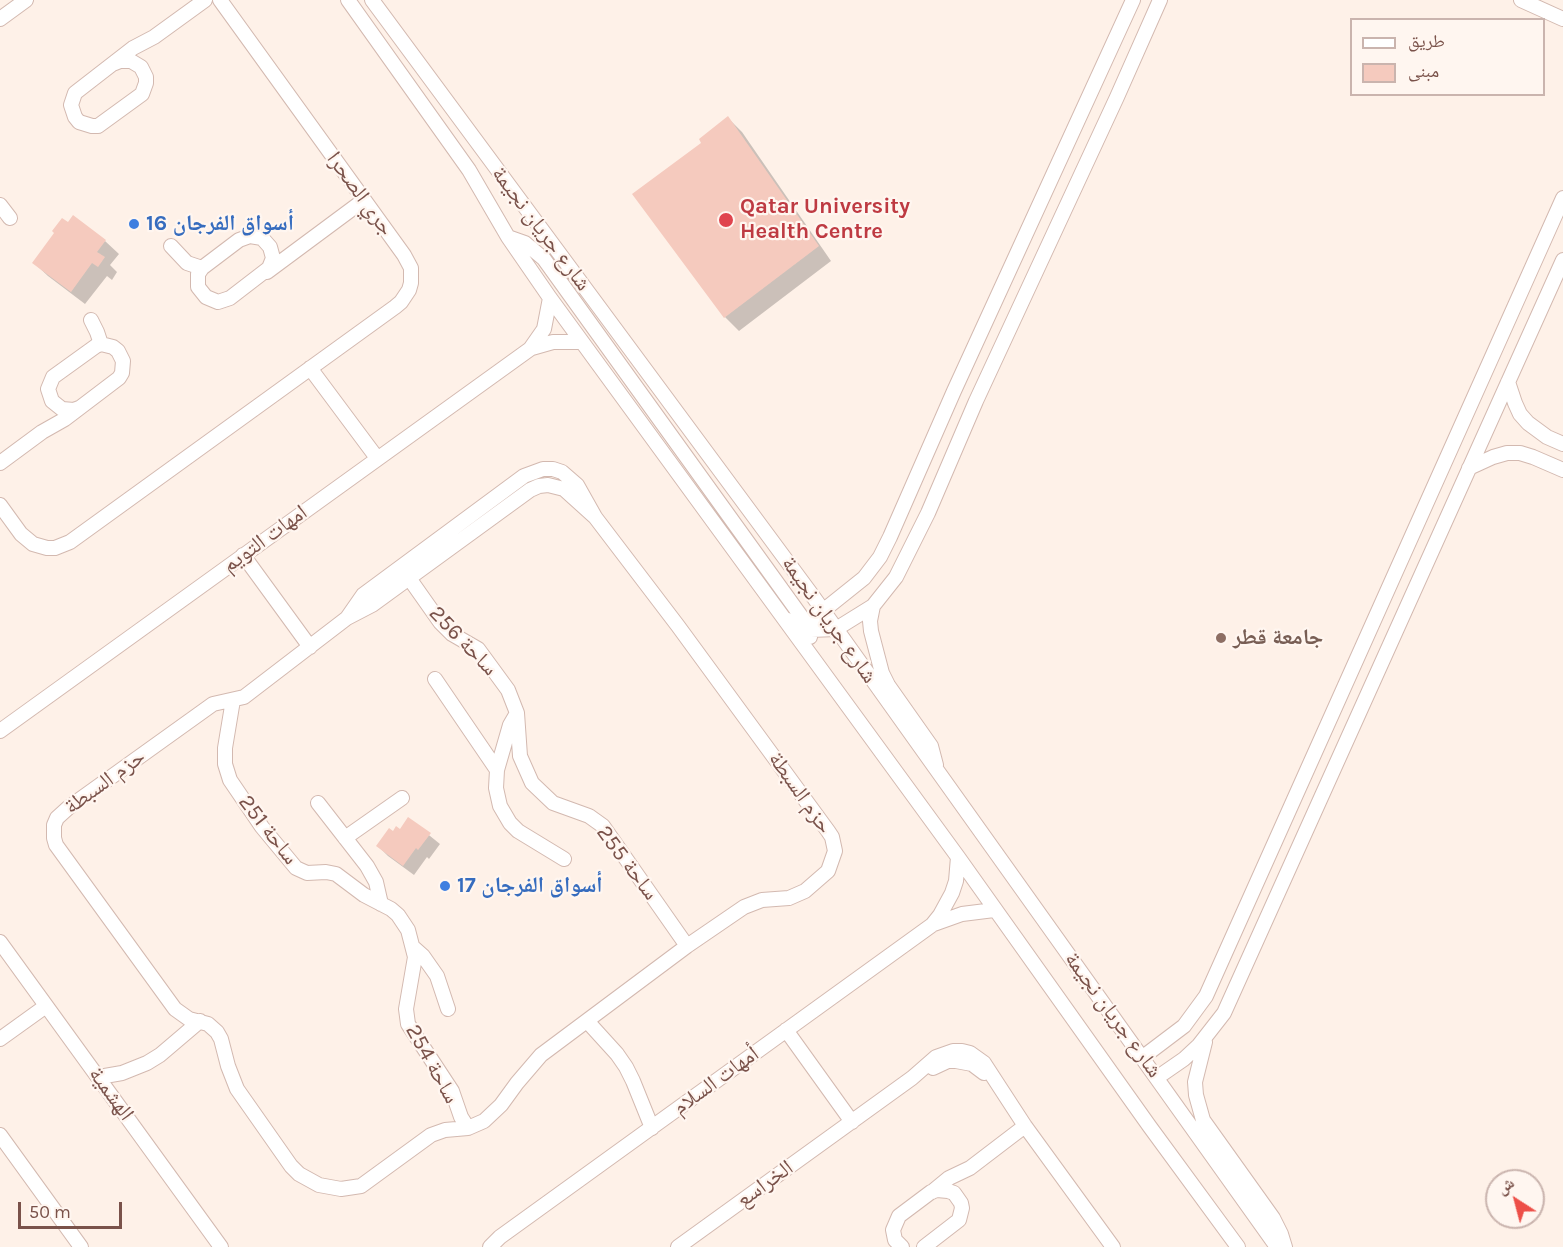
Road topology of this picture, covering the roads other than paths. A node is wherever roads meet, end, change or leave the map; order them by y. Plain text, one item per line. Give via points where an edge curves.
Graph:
1 (26, 0) edge
2 (205, 0) edge
3 (220, 0) edge
4 (348, 0) edge
5 (372, 0) edge
6 (1133, 0) edge
7 (1141, 0) edge
8 (1521, 0) edge
9 (1159, 3) edge
10 (0, 19) edge
11 (1563, 19) edge
12 (154, 37) junction
13 (115, 63) junction
14 (144, 72) junction
15 (1563, 198) edge
16 (364, 200) junction
17 (0, 205) edge
18 (9, 218) dead end
19 (508, 237) junction
20 (267, 242) junction
21 (303, 245) junction
22 (171, 246) dead end
23 (1563, 260) edge
24 (202, 268) junction
25 (266, 273) junction
26 (550, 298) junction
27 (1517, 302) junction
28 (1540, 312) junction
29 (91, 320) dead end
30 (582, 342) junction
31 (101, 344) junction
32 (530, 349) junction
33 (310, 368) junction
34 (1508, 382) junction
35 (954, 391) junction
36 (52, 401) junction
37 (976, 401) junction
38 (80, 408) junction
39 (42, 432) junction
40 (1563, 444) edge
41 (377, 458) junction
42 (0, 462) edge
43 (1469, 468) junction
44 (1563, 470) edge
45 (533, 472) junction
46 (539, 486) junction
47 (0, 506) edge
48 (595, 517) junction
49 (471, 524) junction
50 (243, 555) junction
51 (427, 556) junction
52 (409, 578) junction
53 (873, 606) junction
54 (823, 611) junction
55 (782, 616) junction
56 (346, 618) junction
57 (836, 629) junction
58 (811, 630) junction
59 (1368, 637) junction
60 (310, 647) junction
61 (1389, 647) junction
62 (812, 658) junction
63 (435, 679) dead end
64 (233, 700) junction
65 (517, 712) junction
66 (2, 724) edge
67 (497, 770) junction
68 (936, 770) junction
69 (526, 775) joint
70 (402, 798) dead end
71 (318, 802) dead end
72 (345, 838) junction
73 (958, 857) junction
74 (564, 859) dead end
75 (381, 904) junction
76 (994, 910) junction
77 (932, 925) junction
78 (0, 942) edge
79 (687, 946) junction
80 (414, 948) junction
81 (46, 1006) junction
82 (448, 1009) dead end
83 (200, 1021) junction
84 (587, 1022) junction
85 (786, 1030) junction
86 (1208, 1036) junction
87 (0, 1039) edge
88 (1143, 1057) junction
89 (99, 1077) junction
90 (1158, 1077) junction
91 (852, 1122) junction
92 (1025, 1126) junction
93 (468, 1128) junction
94 (652, 1128) junction
95 (0, 1135) edge
96 (969, 1168) junction
97 (932, 1192) junction
98 (958, 1197) junction
99 (500, 1237) junction
100 (81, 1247) edge
101 (221, 1247) edge
102 (479, 1247) edge
103 (490, 1247) edge
104 (678, 1247) edge
105 (902, 1247) edge
106 (924, 1247) edge
107 (1113, 1247) edge
108 (1238, 1247) edge
109 (1277, 1247) edge
110 (1285, 1247) edge

1 - 10 street
2 - 12 street
3 - 16 street, جري الصحرا
4 - 19 street, شارع جريان نجيمة via 469,170
5 - 54 street, شارع جريان نجيمة
6 - 35 street
7 - 9 street
8 - 11 street
9 - 37 street
12 - 13 street
12 - 14 street via 145,57
13 - 14 street via 131,61
13 - 14 street via 75,93 71,105 79,122 98,126 138,99 145,89
15 - 27 street
16 - 21 street
16 - 33 street, جري الصحرا via 409,261 409,290 401,302
17 - 18 street
19 - 26 street, شارع جريان نجيمة
19 - 58 street via 525,243 544,259
20 - 21 street
20 - 24 street via 256,236 245,237
20 - 25 street via 273,258
21 - 25 street
22 - 24 street via 187,262
23 - 28 street
24 - 25 street via 197,280 201,293 218,302 231,298
26 - 30 street, شارع جريان نجيمة
26 - 32 street, امهات التويم via 544,329
27 - 28 street
27 - 59 street
28 - 34 street
29 - 31 street
30 - 32 street, امهات التويم via 552,342
30 - 55 street, شارع جريان نجيمة
31 - 36 street via 52,376 48,389
31 - 38 street via 113,347 121,356 122,373 115,383
32 - 41 street, امهات التويم
33 - 41 street
33 - 47 street, جري الصحرا via 63,545 48,548 33,544
34 - 40 street via 1520,414 1547,437
34 - 43 street
35 - 37 street
35 - 54 street via 880,557 854,588
36 - 38 street via 68,411
36 - 39 street
37 - 53 street via 903,565
38 - 39 street
39 - 42 street
41 - 50 street, امهات التويم
43 - 44 street via 1493,457 1520,453
43 - 61 street
45 - 46 street
45 - 48 street, حزم السبطة via 553,469 571,477
45 - 49 street, حزم السبطة
46 - 48 street, حزم السبطة via 564,489
46 - 49 street, حزم السبطة
48 - 79 street, حزم السبطة via 685,635 834,844 834,858 828,871 805,891 789,898 753,903
49 - 51 street, حزم السبطة
50 - 60 street
50 - 66 street, امهات التويم
51 - 52 street, حزم السبطة
51 - 56 street, حزم السبطة via 363,595
52 - 56 street, حزم السبطة
52 - 65 street, ساحة 256 via 446,629 482,654 508,690
53 - 57 street
53 - 68 street via 871,631 882,673 931,746
54 - 57 street, شارع جريان نجيمة
54 - 58 street
55 - 58 street
55 - 62 street, شارع جريان نجيمة
56 - 60 street, حزم السبطة
57 - 58 street
57 - 68 street, شارع جريان نجيمة
58 - 62 street
59 - 61 street
59 - 88 street via 1206,996 1184,1026
60 - 64 street, حزم السبطة via 244,697
61 - 86 street via 1221,1018
62 - 73 street, شارع جريان نجيمة
63 - 67 street
64 - 75 street, ساحة 251 via 225,764 230,780 262,827 296,868 307,873 336,874
64 - 83 street, حزم السبطة via 213,704 68,808 57,818 53,832 56,845 175,1009
65 - 67 street
65 - 69 street, ساحة 256 via 520,756
67 - 74 street via 496,795 510,824
68 - 88 street, شارع جريان نجيمة
69 - 79 street, ساحة 255 via 553,803 603,826
70 - 72 street
71 - 72 street
72 - 75 street via 372,874
73 - 76 street, شارع جريان نجيمة
73 - 77 street, أمهات السلام via 952,893
75 - 80 street, ساحة 254 via 404,922
76 - 77 street, أمهات السلام via 962,914
76 - 108 street, شارع جريان نجيمة
77 - 85 street, أمهات السلام
78 - 81 street, الهشمية
79 - 84 street, حزم السبطة
80 - 82 street via 437,976
80 - 93 street, ساحة 254 via 415,966 406,1009 408,1024 452,1091
81 - 87 street
81 - 89 street, الهشمية
83 - 89 street via 147,1063
83 - 93 street, حزم السبطة via 214,1029 221,1039 237,1089 284,1157 299,1174 319,1185 341,1190 361,1186 432,1135
84 - 93 street, حزم السبطة via 541,1055 501,1105
84 - 94 street via 626,1067
85 - 91 street
85 - 94 street, أمهات السلام
86 - 90 street
86 - 110 street via 1195,1082 1203,1120 1273,1218
88 - 90 street, شارع جريان نجيمة
89 - 101 street, الهشمية
90 - 109 street, شارع جريان نجيمة
91 - 92 street, الخراسع via 944,1053 962,1051 984,1063
91 - 104 street, الخراسع
92 - 96 street
92 - 107 street, الخراسع
94 - 99 street, أمهات السلام
95 - 100 street
96 - 97 street
96 - 98 street
97 - 98 street via 948,1191
97 - 105 street via 896,1220 895,1240
98 - 106 street via 962,1208 959,1220
99 - 102 street, أمهات السلام
99 - 103 street, أمهات السلام

